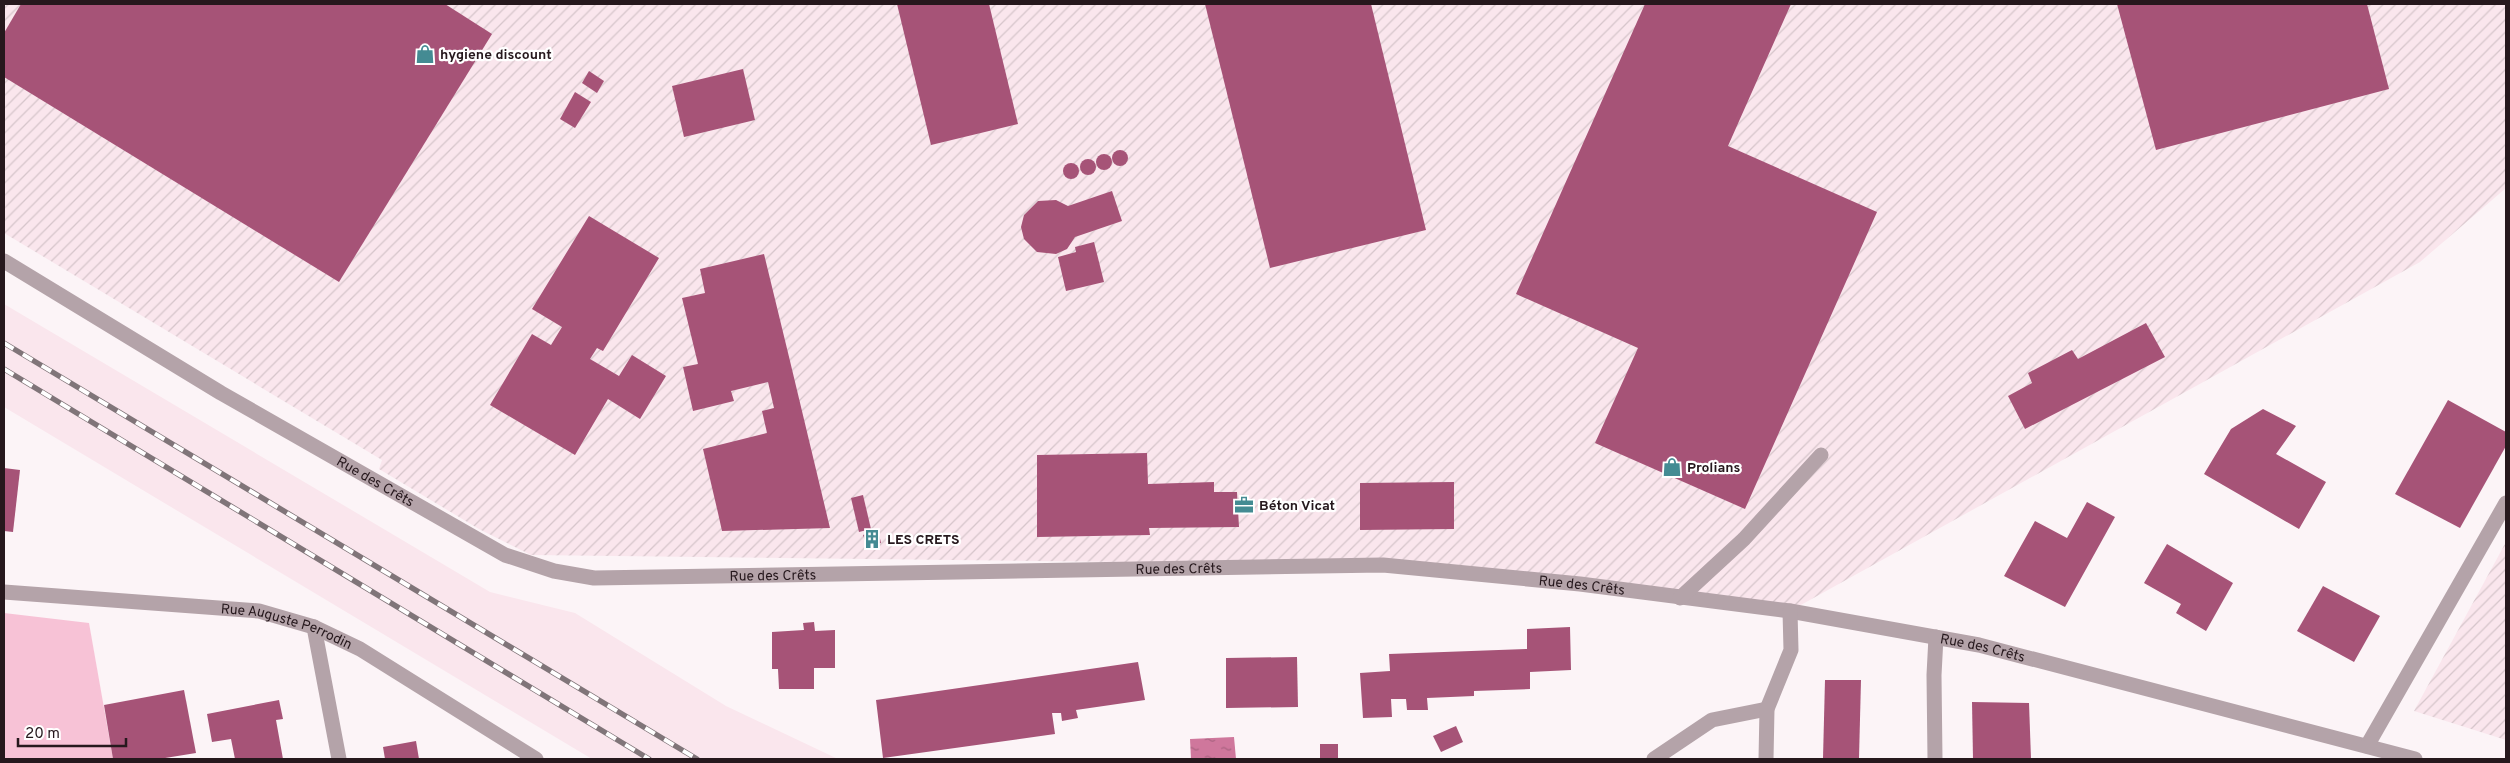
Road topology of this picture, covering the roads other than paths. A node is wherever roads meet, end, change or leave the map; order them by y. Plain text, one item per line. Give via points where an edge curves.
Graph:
1 (4, 261) edge
2 (1820, 455) dead end
3 (2506, 503) edge
4 (4, 592) edge
5 (1680, 598) junction
6 (1790, 611) junction
7 (314, 627) junction
8 (1936, 637) junction
9 (1767, 708) junction
10 (2367, 746) junction
11 (339, 759) edge
12 (536, 759) edge
13 (1654, 759) edge
14 (1766, 759) edge
15 (1934, 759) edge
16 (2415, 759) edge

1 - 5 street, Rue des Crêts via 221,393 505,555 554,571 594,578 1383,565 1580,584
2 - 5 street via 1744,540
3 - 10 street
4 - 7 street, Rue Auguste Perrodin via 259,611
5 - 6 street, Rue des Crêts
6 - 8 street, Rue des Crêts
6 - 9 street via 1791,650
7 - 11 street
7 - 12 street, Rue Auguste Perrodin via 360,649
8 - 10 street, Rue des Crêts via 1979,645
8 - 15 street
9 - 13 street via 1712,720
9 - 14 street
10 - 16 street, Rue des Crêts

